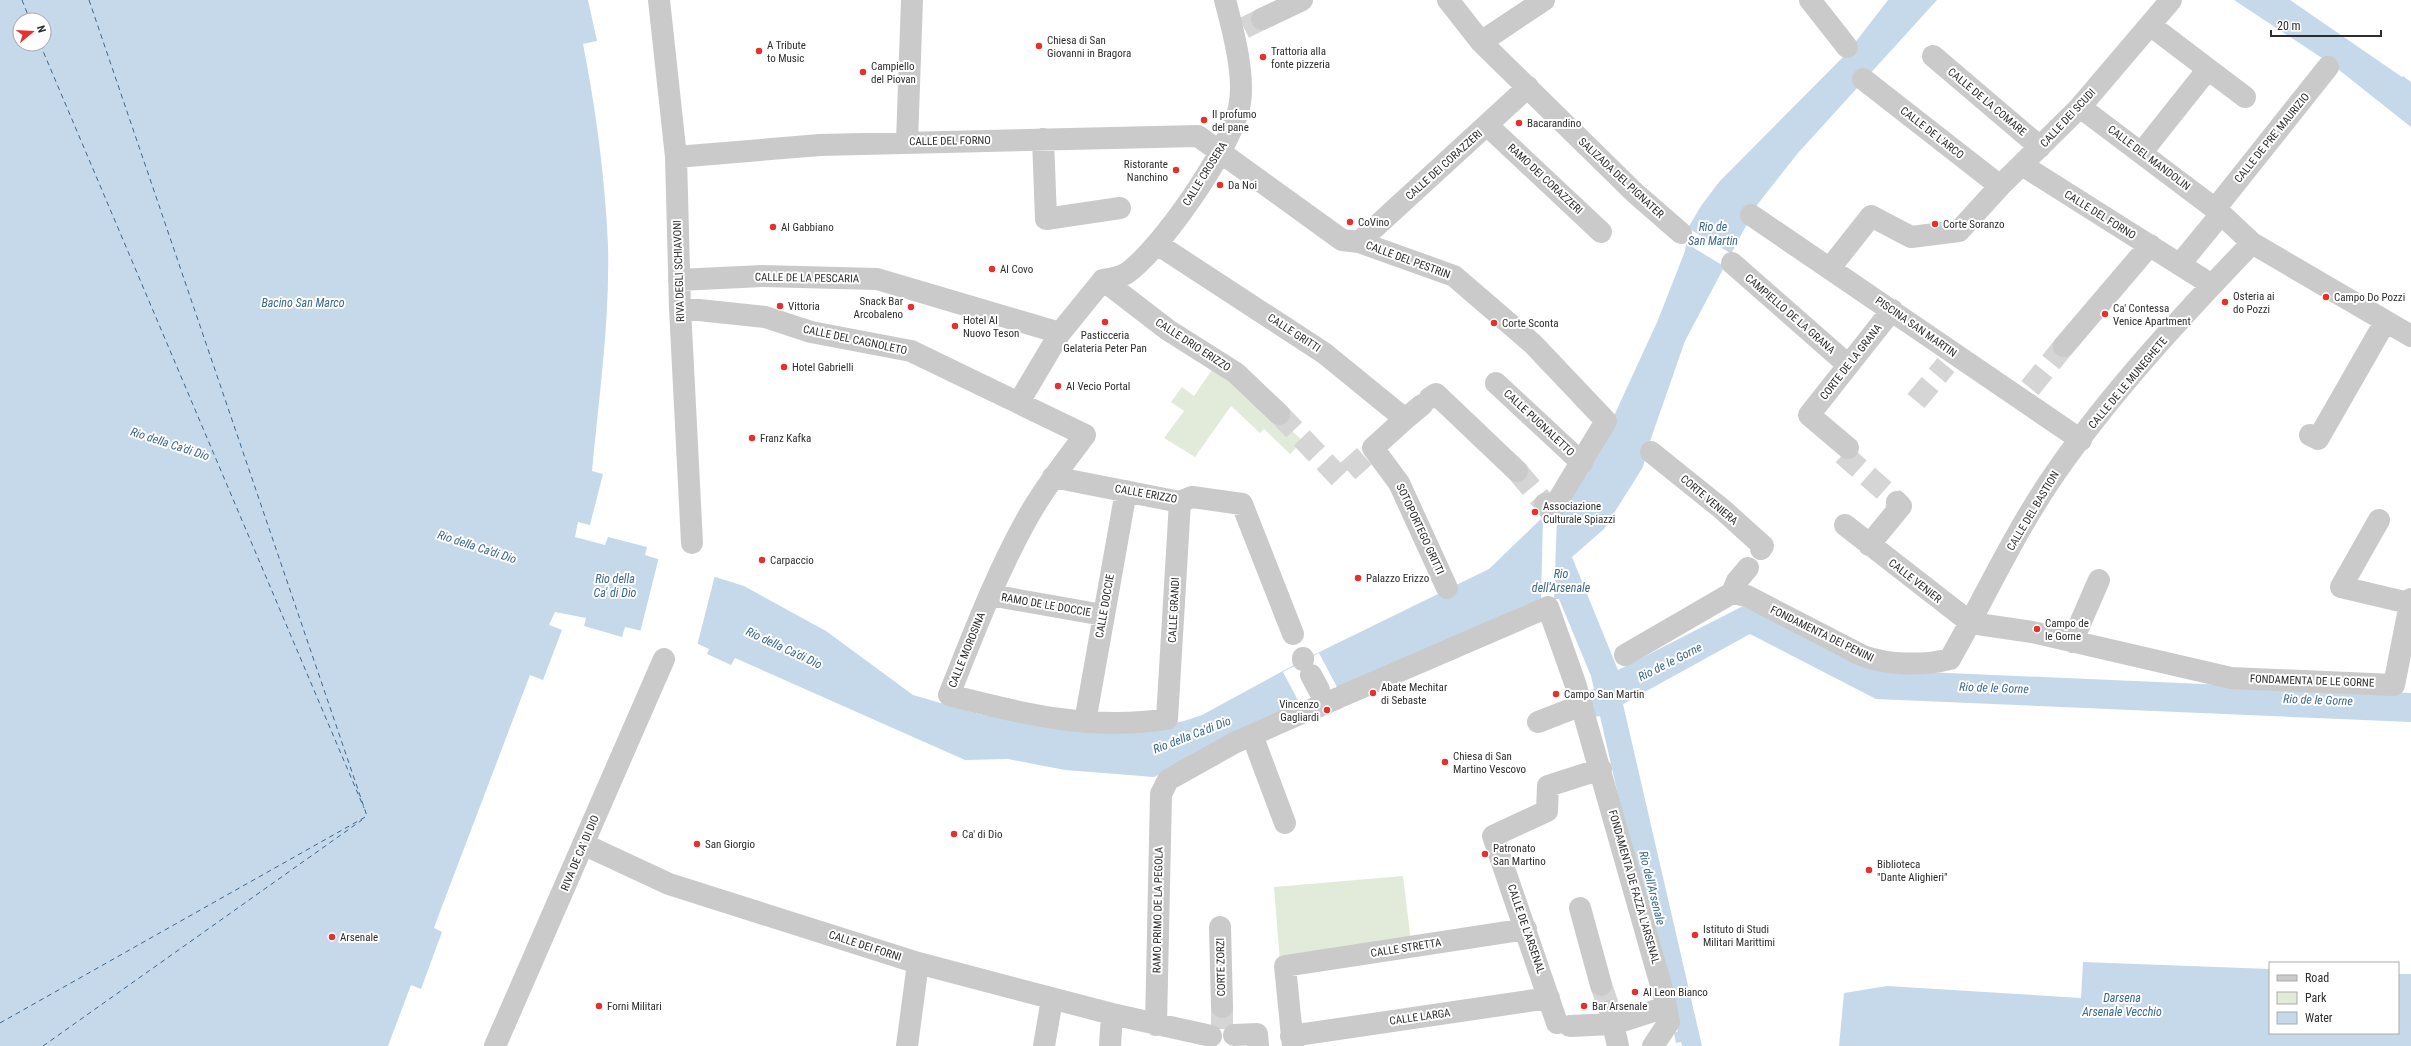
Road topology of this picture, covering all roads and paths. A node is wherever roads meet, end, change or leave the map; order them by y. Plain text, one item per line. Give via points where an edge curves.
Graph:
1 (659, 0) edge
2 (912, 0) edge
3 (1225, 0) edge
4 (1302, 0) edge
5 (1448, 0) edge
6 (1544, 0) edge
7 (1810, 0) edge
8 (2171, 0) edge
9 (2150, 25) junction
10 (1247, 27) junction
11 (1481, 42) junction
12 (1847, 47) dead end
13 (1933, 56) dead end
14 (2328, 67) dead end
15 (2206, 72) junction
16 (1863, 79) dead end
17 (1528, 87) junction
18 (2246, 97) dead end
19 (2080, 107) junction
20 (1488, 126) junction
21 (1043, 139) junction
22 (907, 142) junction
23 (2040, 147) junction
24 (1220, 150) junction
25 (2142, 152) junction
26 (676, 157) junction
27 (2022, 166) junction
28 (2000, 186) junction
29 (1120, 208) dead end
30 (2218, 211) junction
31 (1752, 215) dead end
32 (1602, 232) dead end
33 (1681, 233) dead end
34 (1359, 242) junction
35 (2252, 243) junction
36 (1157, 244) junction
37 (2150, 245) junction
38 (2178, 263) junction
39 (1732, 264) dead end
40 (1830, 268) junction
41 (679, 280) junction
42 (1104, 280) junction
43 (2209, 288) junction
44 (680, 308) junction
45 (1892, 310) junction
46 (2388, 324) junction
47 (1060, 333) junction
48 (2411, 336) edge
49 (2064, 346) tunnel mouth
50 (1848, 364) junction
51 (1496, 383) dead end
52 (1019, 402) junction
53 (1278, 414) tunnel mouth
54 (1405, 420) junction
55 (1085, 435) joint
56 (2310, 435) dead end
57 (2081, 440) junction
58 (1846, 449) tunnel mouth
59 (1651, 452) dead end
60 (1582, 463) junction
61 (1517, 471) tunnel mouth
62 (1053, 477) junction
63 (1126, 491) junction
64 (1180, 502) junction
65 (1897, 502) dead end
66 (1548, 508) dead end
67 (2379, 520) dead end
68 (1845, 525) dead end
69 (1874, 539) junction
70 (692, 543) dead end
71 (1761, 549) dead end
72 (1748, 568) dead end
73 (2099, 580) dead end
74 (1447, 588) dead end
75 (1732, 593) junction
76 (990, 595) junction
77 (2410, 601) edge
78 (1103, 615) junction
79 (1966, 620) junction
80 (1293, 634) dead end
81 (2072, 642) junction
82 (1625, 655) dead end
83 (664, 659) dead end
84 (1582, 705) junction
85 (1168, 719) joint
86 (1085, 722) junction
87 (1538, 722) dead end
88 (1252, 735) junction
89 (1602, 774) junction
90 (1285, 823) dead end
91 (583, 844) junction
92 (1580, 908) dead end
93 (1220, 927) dead end
94 (1526, 930) junction
95 (918, 963) junction
96 (1601, 985) tunnel mouth
97 (1549, 998) junction
98 (1052, 999) junction
99 (1665, 1002) junction
100 (1222, 1007) tunnel mouth
101 (1112, 1014) junction
102 (1611, 1018) junction
103 (1156, 1025) junction
104 (1234, 1035) dead end
105 (1207, 1040) edge
106 (1292, 1041) edge
107 (495, 1046) edge
108 (907, 1046) edge
109 (1044, 1046) edge
110 (1110, 1046) edge
111 (1258, 1046) edge
112 (1618, 1046) edge
113 (1653, 1046) edge

1 - 26 street, RIVA DEGLI SCHIAVONI
2 - 22 street
3 - 10 street, CALLE CROSERA
4 - 10 street
5 - 11 street, SALIZADA DEL PIGNATER
6 - 11 street
7 - 12 street
8 - 9 street, CALLE DEI SCUDI
9 - 15 street
9 - 19 street, CALLE DEI SCUDI
10 - 24 street, CALLE CROSERA via 1239,70 1239,108 1230,135
11 - 17 street, SALIZADA DEL PIGNATER
13 - 23 street, CALLE DE LA COMARE
14 - 30 street, CALLE DE PRE' MAURIZIO
15 - 18 street
15 - 25 street
16 - 28 street, CALLE DE L'ARCO
17 - 20 street, CALLE DEI CORAZZERI
17 - 33 street, SALIZADA DEL PIGNATER via 1635,193
19 - 23 street, CALLE DEI SCUDI
19 - 25 street, CALLE DEL MANDOLIN
20 - 32 street, RAMO DEI CORAZZERI
20 - 34 street, CALLE DEI CORAZZERI
21 - 22 street, CALLE DEL FORNO
21 - 24 street, CALLE DEL FORNO via 1198,136
21 - 29 street via 1046,219
22 - 26 street, CALLE DEL FORNO via 761,149
23 - 27 street, CALLE DEI SCUDI
24 - 34 street, CALLE DEL PESTRIN via 1342,240
24 - 36 street, CALLE CROSERA via 1201,182
25 - 30 street, CALLE DEL MANDOLIN
26 - 41 street, RIVA DEGLI SCHIAVONI
27 - 28 street, CALLE DEI SCUDI
27 - 37 street, CALLE DEL FORNO
28 - 40 street, CALLE DEI SCUDI via 1959,231 1911,237 1871,216
30 - 35 street
30 - 38 street
31 - 40 street, PISCINA SAN MARTIN
34 - 60 street, CALLE DEL PESTRIN via 1454,276 1533,344 1606,420
35 - 43 street
35 - 46 street
36 - 42 street, CALLE CROSERA via 1126,274
36 - 54 street, CALLE GRITTI via 1324,353
37 - 38 street, CALLE DEL FORNO
37 - 49 street
38 - 43 street
39 - 50 street, CAMPIELLO DE LA GRANA
40 - 45 street, PISCINA SAN MARTIN
41 - 44 street, RIVA DEGLI SCHIAVONI
41 - 47 street, CALLE DE LA PESCARIA via 762,276 850,278 895,283
42 - 47 street
42 - 53 street, CALLE DRIO ERIZZO via 1168,330 1236,373
43 - 57 street, CALLE DE LE MUNEGHETE via 2149,355
44 - 52 street, CALLE DEL CAGNOLETO via 765,318 811,332 911,352
44 - 70 street, RIVA DEGLI SCHIAVONI
45 - 50 street, CORTE DE LA GRANA
45 - 57 street, PISCINA SAN MARTIN via 1950,360 2025,394
46 - 48 street
46 - 56 street via 2347,380 2318,440
47 - 52 street
50 - 58 street, CORTE DE LA GRANA via 1809,415
51 - 60 street, CALLE PUGNALETTO
52 - 55 street, CALLE DEL CAGNOLETO
54 - 61 street via 1436,394
54 - 74 street, SOTOPORTEGO GRITTI via 1371,450 1399,483
55 - 62 street, CALLE MOROSINA
57 - 79 street, CALLE DEL BASTION via 2056,473
59 - 71 street, CORTE VENIERA via 1722,509 1763,546
60 - 66 street, CALLE DEL PESTRIN
62 - 63 street, CALLE ERIZZO
62 - 76 street, CALLE MOROSINA via 1028,517
63 - 64 street, CALLE ERIZZO
63 - 78 street, CALLE DOCCIE
64 - 80 street, CALLE ERIZZO via 1192,497 1242,504
64 - 85 street, CALLE GRANDI
65 - 69 street via 1901,506
67 - 77 street via 2341,587
68 - 69 street, CALLE VENIER
69 - 79 street, CALLE VENIER
72 - 75 street via 1737,581
73 - 81 street
75 - 79 street, FONDAMENTA DEI PENINI via 1747,596 1879,662 1938,662 1950,659
75 - 82 street
76 - 78 street, RAMO DE LE DOCCIE
76 - 86 street, CALLE MOROSINA via 949,696 1010,711
77 - 81 street, FONDAMENTA DE LE GORNE via 2394,685 2231,678
78 - 86 street, CALLE DOCCIE
79 - 81 street
83 - 91 street, RIVA DE CA' DI DIO
84 - 87 street
84 - 88 street via 1548,607 1507,626 1319,680 1306,712
84 - 89 street
85 - 86 street, CALLE MOROSINA via 1136,724
88 - 90 street
88 - 103 street, RAMO PRIMO DE LA PEGOLA via 1168,780 1160,794
89 - 94 street, CALLE DE L'ARSENAL via 1548,786 1547,811 1493,836
89 - 99 street, FONDAMENTA DE FAZZA L'ARSENAL
91 - 95 street, CALLE DEI FORNI via 669,884
91 - 107 street, RIVA DE CA' DI DIO
92 - 96 street
93 - 100 street, CORTE ZORZI
94 - 97 street, CALLE DE L'ARSENAL
94 - 106 street, CALLE STRETTA via 1285,966
95 - 98 street, CALLE DEI FORNI
95 - 108 street
97 - 102 street, CALLE DE L'ARSENAL via 1563,1024
97 - 106 street, CALLE LARGA
98 - 101 street, CALLE DEI FORNI
98 - 109 street
99 - 102 street
99 - 113 street, FONDAMENTA DE FAZZA L'ARSENAL via 1669,1022
101 - 103 street, CALLE DEI FORNI
101 - 110 street
102 - 112 street
103 - 105 street, CALLE DEI FORNI
104 - 111 street via 1256,1034

